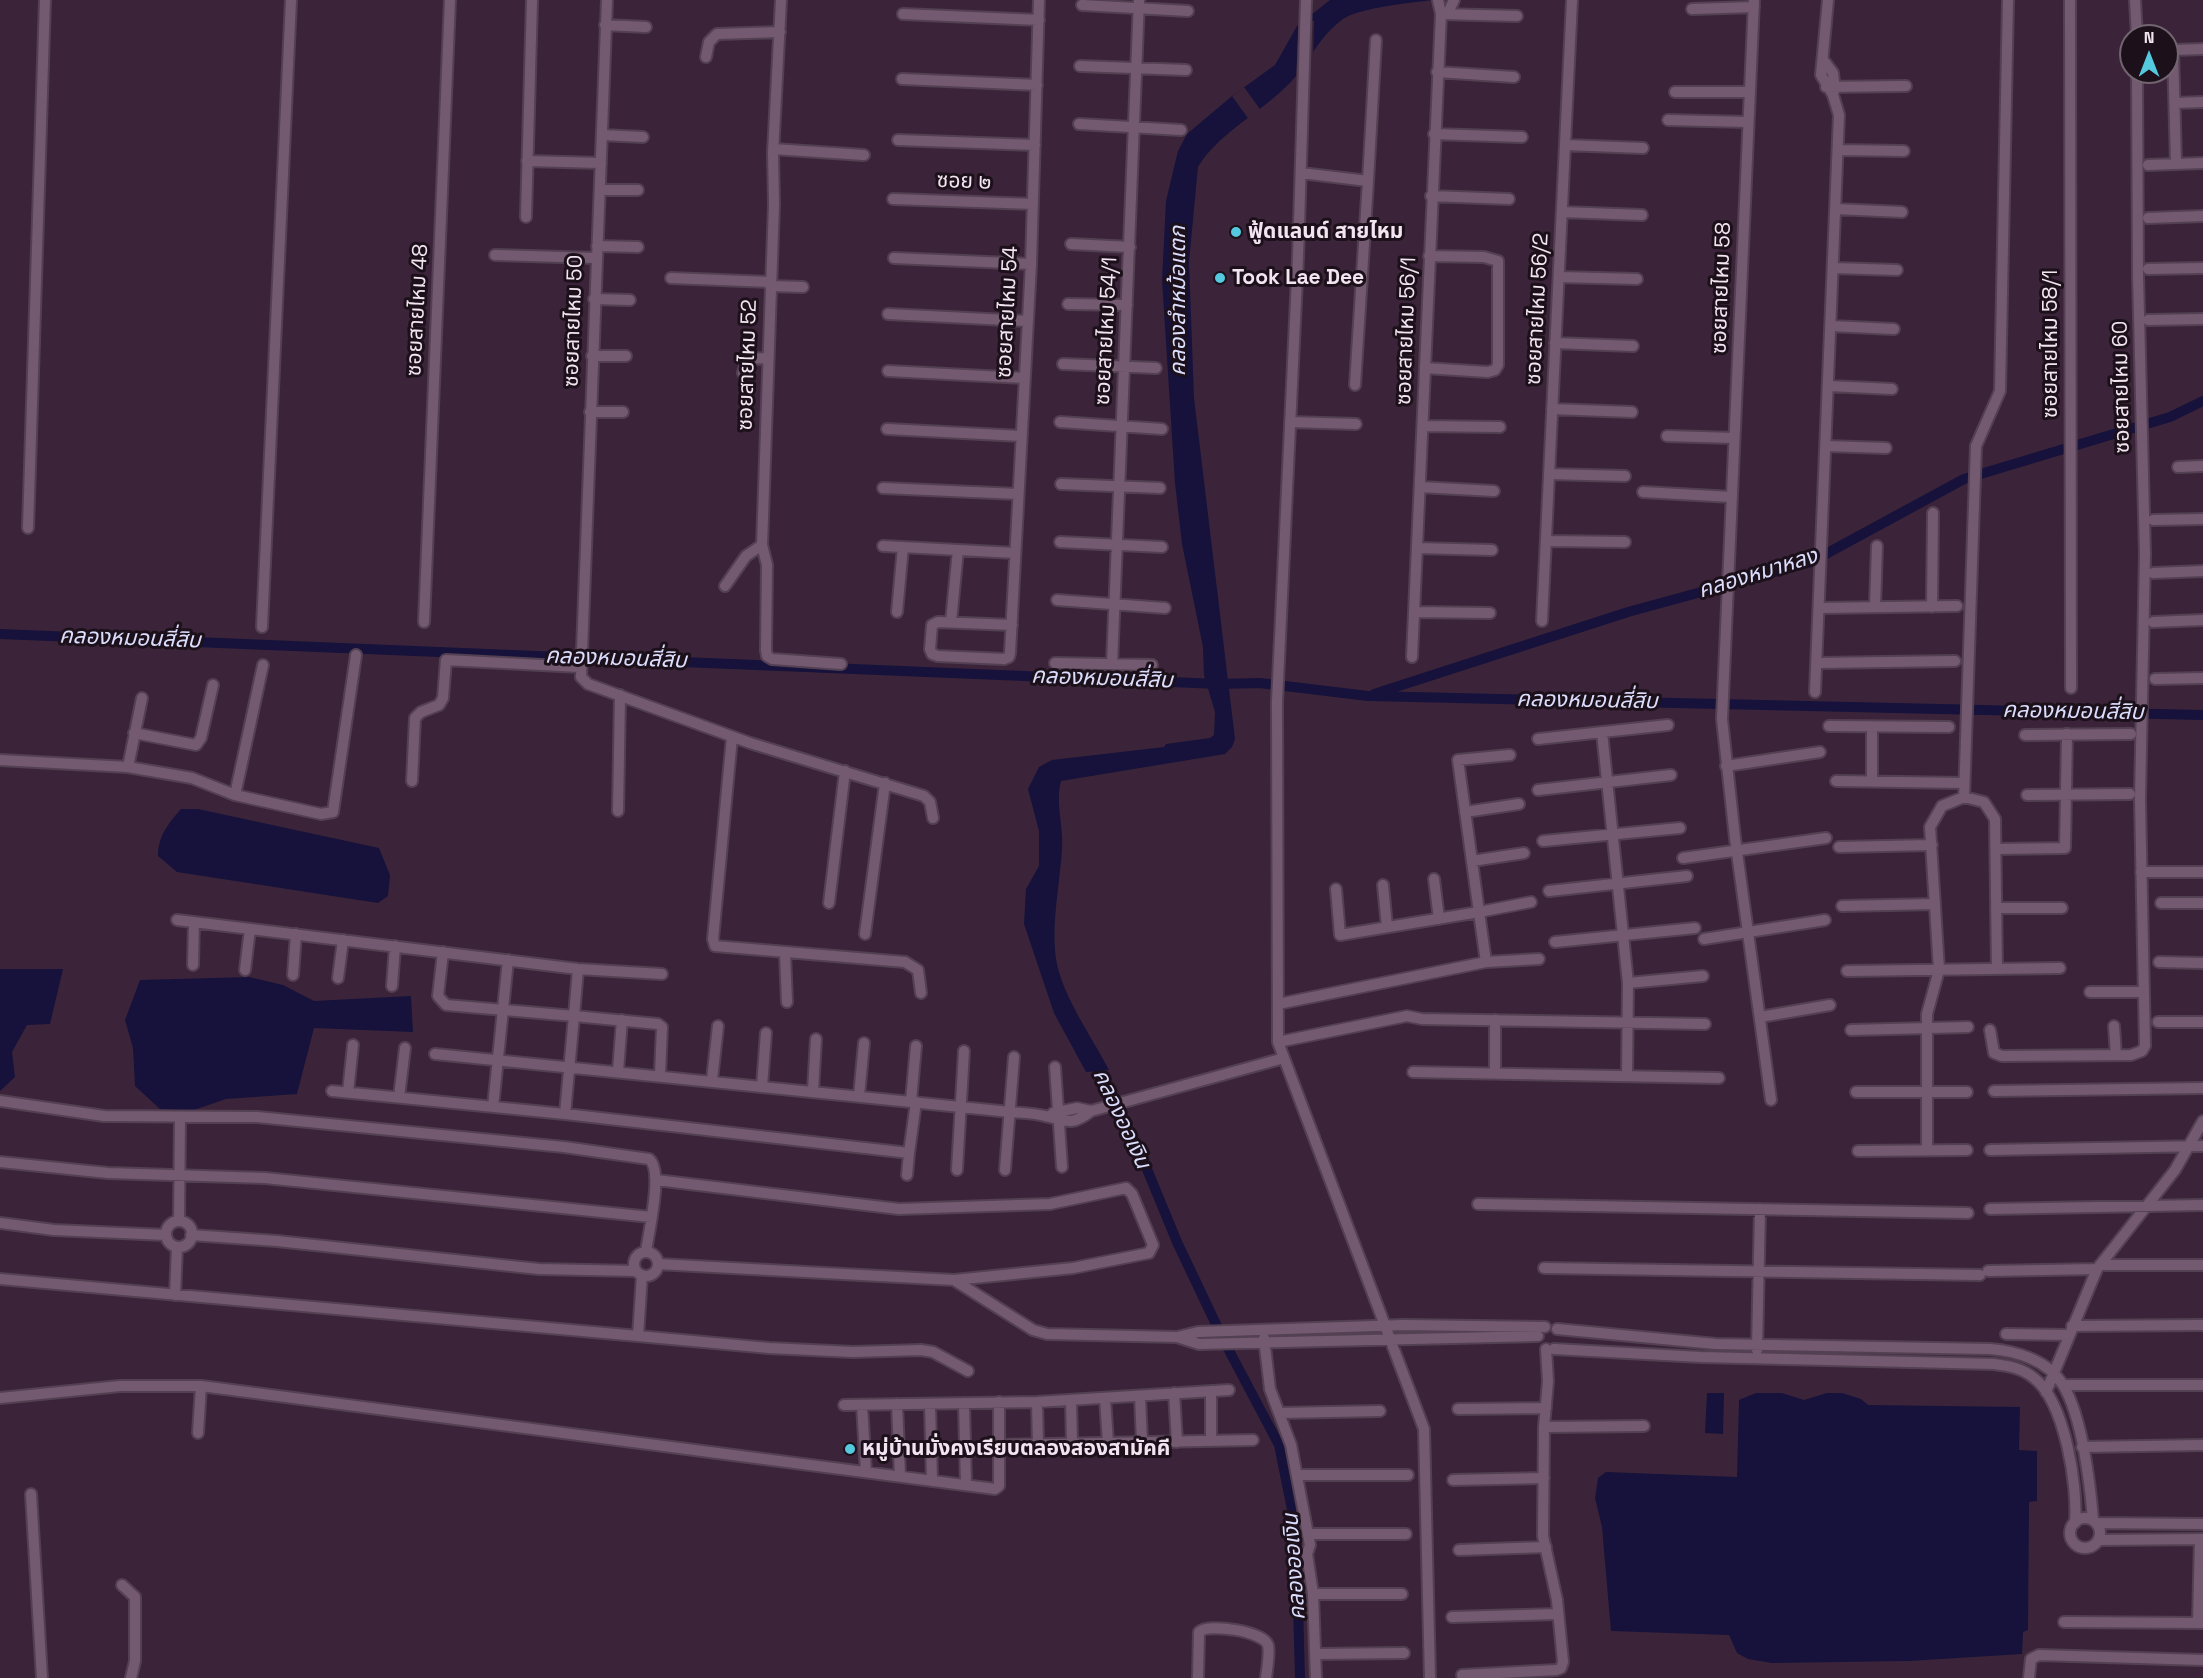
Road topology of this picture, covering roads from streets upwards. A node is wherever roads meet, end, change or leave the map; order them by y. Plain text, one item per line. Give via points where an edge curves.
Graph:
1 (45, 0) edge
2 (291, 0) edge
3 (450, 0) edge
4 (532, 0) edge
5 (607, 0) edge
6 (781, 0) edge
7 (1039, 0) edge
8 (1306, 0) edge
9 (1454, 0) edge
10 (1572, 0) edge
11 (1828, 0) edge
12 (2008, 0) edge
13 (2070, 0) edge
14 (2135, 0) edge
15 (1138, 4) edge
16 (1754, 4) edge
17 (1082, 5) dead end
18 (1442, 8) edge
19 (1692, 9) dead end
20 (1188, 11) dead end
21 (903, 14) dead end
22 (1517, 16) dead end
23 (1039, 20) junction
24 (2136, 24) edge
25 (606, 26) junction
26 (646, 27) dead end
27 (780, 32) junction
28 (1377, 40) dead end
29 (2203, 49) edge
30 (706, 57) dead end
31 (1080, 66) dead end
32 (1136, 68) junction
33 (1186, 70) dead end
34 (1437, 72) junction
35 (1514, 77) dead end
36 (902, 79) dead end
37 (2137, 84) edge
38 (1036, 85) junction
39 (1906, 86) dead end
40 (1832, 89) junction
41 (1675, 92) dead end
42 (1750, 92) junction
43 (2175, 102) junction
44 (2203, 102) edge
45 (1668, 120) dead end
46 (1748, 122) junction
47 (1079, 124) dead end
48 (1134, 127) junction
49 (1181, 130) dead end
50 (1434, 134) junction
51 (602, 135) junction
52 (643, 137) dead end
53 (1522, 137) dead end
54 (898, 140) dead end
55 (1035, 145) junction
56 (1565, 145) junction
57 (1643, 148) dead end
58 (773, 149) junction
59 (1838, 150) junction
60 (1904, 151) dead end
61 (864, 155) dead end
62 (527, 161) junction
63 (601, 163) junction
64 (2203, 163) edge
65 (2176, 164) junction
66 (2148, 165) dead end
67 (1301, 173) junction
68 (1368, 181) junction
69 (600, 190) junction
70 (638, 190) dead end
71 (1431, 196) junction
72 (893, 199) dead end
73 (1509, 199) dead end
74 (1033, 204) junction
75 (1836, 210) junction
76 (1562, 212) junction
77 (1902, 212) dead end
78 (1642, 215) dead end
79 (2203, 216) edge
80 (526, 217) dead end
81 (2148, 218) dead end
82 (1071, 244) dead end
83 (597, 246) junction
84 (638, 247) dead end
85 (1130, 247) junction
86 (495, 255) dead end
87 (1429, 255) junction
88 (596, 258) junction
89 (894, 258) dead end
90 (1031, 264) junction
91 (1834, 268) junction
92 (2148, 268) dead end
93 (2203, 268) edge
94 (1898, 270) dead end
95 (1559, 277) junction
96 (672, 278) dead end
97 (1637, 279) dead end
98 (770, 284) junction
99 (803, 287) dead end
100 (594, 299) junction
101 (630, 300) dead end
102 (1068, 304) dead end
103 (1127, 305) junction
104 (888, 314) dead end
105 (2203, 319) edge
106 (2148, 320) dead end
107 (1027, 321) junction
108 (1831, 326) junction
109 (1894, 329) dead end
110 (1556, 343) junction
111 (1633, 346) dead end
112 (592, 356) junction
113 (626, 356) dead end
114 (767, 358) junction
115 (1064, 364) dead end
116 (1124, 366) junction
117 (1156, 368) dead end
118 (1425, 368) junction
119 (888, 371) dead end
120 (743, 373) dead end
121 (1024, 378) junction
122 (1355, 385) dead end
123 (1829, 386) junction
124 (1892, 389) dead end
125 (1552, 409) junction
126 (590, 412) junction
127 (623, 412) dead end
128 (1632, 412) dead end
129 (1060, 422) dead end
130 (1290, 422) junction
131 (1356, 424) dead end
132 (1122, 426) junction
133 (1423, 426) junction
134 (1500, 427) dead end
135 (887, 429) dead end
136 (1161, 429) dead end
137 (1021, 436) junction
138 (1667, 436) dead end
139 (1734, 438) junction
140 (1826, 446) junction
141 (1886, 448) dead end
142 (2203, 466) edge
143 (2178, 467) dead end
144 (1549, 474) junction
145 (1625, 476) dead end
146 (1061, 484) dead end
147 (1119, 487) junction
148 (1420, 487) junction
149 (883, 488) dead end
150 (1160, 488) dead end
151 (1494, 490) dead end
152 (1643, 492) dead end
153 (1018, 494) junction
154 (1732, 497) junction
155 (1933, 513) dead end
156 (2203, 519) edge
157 (2153, 520) dead end
158 (28, 528) dead end
159 (1546, 541) junction
160 (1060, 542) dead end
161 (1625, 542) dead end
162 (762, 545) junction
163 (1117, 545) junction
164 (883, 546) dead end
165 (1877, 546) dead end
166 (903, 547) junction
167 (1161, 547) dead end
168 (1417, 548) junction
169 (958, 550) junction
170 (1492, 550) dead end
171 (1015, 553) junction
172 (2203, 571) edge
173 (2153, 573) dead end
174 (725, 586) dead end
175 (1057, 600) dead end
176 (1114, 604) junction
177 (1958, 606) dead end
178 (1875, 607) junction
179 (1932, 607) junction
180 (1165, 608) dead end
181 (1820, 608) junction
182 (897, 612) dead end
183 (1414, 612) junction
184 (1490, 614) dead end
185 (2203, 620) edge
186 (1542, 621) dead end
187 (424, 622) dead end
188 (951, 622) junction
189 (2153, 622) dead end
190 (1012, 625) junction
191 (262, 627) dead end
192 (356, 656) dead end
193 (1413, 657) dead end
194 (1955, 661) dead end
195 (1055, 663) dead end
196 (1817, 663) junction
197 (841, 664) dead end
198 (1112, 664) junction
199 (263, 665) dead end
200 (1152, 665) dead end
201 (580, 666) junction
202 (2203, 678) edge
203 (2155, 679) dead end
204 (213, 685) dead end
205 (2071, 688) dead end
206 (1815, 692) dead end
207 (620, 695) junction
208 (142, 698) dead end
209 (1668, 725) dead end
210 (1829, 726) dead end
211 (1872, 727) junction
212 (1948, 727) dead end
213 (1602, 732) junction
214 (134, 733) junction
215 (2067, 734) junction
216 (2131, 734) dead end
217 (2025, 735) dead end
218 (732, 736) junction
219 (1538, 740) dead end
220 (1820, 752) dead end
221 (1510, 755) dead end
222 (0, 760) edge
223 (1726, 766) junction
224 (128, 767) junction
225 (845, 771) junction
226 (1671, 775) dead end
227 (412, 781) dead end
228 (1607, 782) junction
229 (1836, 782) dead end
230 (1872, 782) junction
231 (885, 783) junction
232 (1964, 783) junction
233 (1538, 790) dead end
234 (2130, 794) dead end
235 (235, 795) junction
236 (2027, 795) dead end
237 (2066, 795) junction
238 (1964, 796) junction
239 (1520, 804) dead end
240 (618, 811) dead end
241 (1465, 812) junction
242 (933, 818) dead end
243 (1680, 828) dead end
244 (1613, 834) junction
245 (1826, 838) dead end
246 (1543, 841) dead end
247 (1932, 845) junction
248 (1839, 847) dead end
249 (1995, 849) junction
250 (1737, 850) junction
251 (1524, 853) dead end
252 (1683, 858) dead end
253 (1472, 861) junction
254 (2141, 872) junction
255 (2203, 872) edge
256 (1687, 876) dead end
257 (1434, 879) dead end
258 (1618, 884) junction
259 (1383, 885) dead end
260 (1336, 889) dead end
261 (1549, 891) dead end
262 (1531, 902) dead end
263 (829, 903) dead end
264 (2162, 903) dead end
265 (2203, 903) edge
266 (1935, 904) junction
267 (1842, 906) dead end
268 (1996, 908) junction
269 (2062, 908) dead end
270 (1479, 912) junction
271 (1439, 919) junction
272 (177, 920) dead end
273 (1825, 920) dead end
274 (194, 922) junction
275 (1388, 927) junction
276 (1695, 928) dead end
277 (250, 929) junction
278 (1748, 933) junction
279 (296, 934) junction
280 (865, 934) dead end
281 (1624, 935) junction
282 (1704, 939) dead end
283 (343, 940) junction
284 (1555, 942) dead end
285 (395, 946) junction
286 (442, 952) junction
287 (785, 954) junction
288 (1539, 959) dead end
289 (508, 960) junction
290 (1486, 962) junction
291 (2159, 962) dead end
292 (2203, 963) edge
293 (193, 965) dead end
294 (2060, 968) dead end
295 (245, 969) dead end
296 (578, 969) junction
297 (1997, 969) junction
298 (1939, 970) junction
299 (1846, 971) dead end
300 (293, 975) dead end
301 (662, 975) dead end
302 (1703, 976) dead end
303 (339, 978) dead end
304 (1628, 983) junction
305 (392, 986) dead end
306 (2090, 992) dead end
307 (2144, 992) junction
308 (921, 993) dead end
309 (787, 1002) dead end
310 (1278, 1004) junction
311 (1830, 1005) dead end
312 (502, 1009) junction
313 (574, 1016) junction
314 (1760, 1017) junction
315 (622, 1020) junction
316 (1495, 1020) junction
317 (2158, 1022) dead end
318 (2203, 1022) edge
319 (1628, 1023) junction
320 (1705, 1024) dead end
321 (718, 1026) dead end
322 (2115, 1026) dead end
323 (1968, 1027) dead end
324 (1927, 1028) junction
325 (1851, 1030) dead end
326 (1990, 1030) dead end
327 (766, 1033) dead end
328 (816, 1039) dead end
329 (864, 1042) dead end
330 (1278, 1042) junction
331 (353, 1045) dead end
332 (916, 1046) dead end
333 (405, 1048) dead end
334 (964, 1051) dead end
335 (435, 1054) dead end
336 (2116, 1055) junction
337 (1014, 1057) dead end
338 (1284, 1058) junction
339 (497, 1059) junction
340 (570, 1066) junction
341 (1055, 1067) dead end
342 (618, 1071) junction
343 (1413, 1072) dead end
344 (1495, 1073) junction
345 (660, 1075) junction
346 (1627, 1076) junction
347 (1719, 1078) dead end
348 (712, 1080) junction
349 (762, 1086) junction
350 (2203, 1088) edge
351 (332, 1091) dead end
352 (813, 1091) junction
353 (1994, 1091) dead end
354 (348, 1092) junction
355 (1856, 1092) dead end
356 (1927, 1092) junction
357 (1967, 1092) dead end
358 (858, 1096) junction
359 (399, 1097) junction
360 (1771, 1100) dead end
361 (0, 1101) edge
362 (914, 1101) junction
363 (962, 1106) junction
364 (494, 1107) junction
365 (1010, 1112) junction
366 (565, 1114) junction
367 (1059, 1116) junction
368 (180, 1117) junction
369 (2203, 1121) edge
370 (2191, 1146) junction
371 (2203, 1146) edge
372 (1927, 1150) junction
373 (1967, 1150) dead end
374 (1990, 1150) dead end
375 (1858, 1151) dead end
376 (909, 1153) junction
377 (0, 1162) edge
378 (1062, 1167) dead end
379 (957, 1170) dead end
380 (1005, 1170) dead end
381 (179, 1175) junction
382 (907, 1175) dead end
383 (656, 1180) junction
384 (1478, 1204) dead end
385 (2148, 1205) junction
386 (2203, 1206) edge
387 (1760, 1209) junction
388 (1990, 1209) dead end
389 (1968, 1213) dead end
390 (651, 1217) junction
391 (179, 1221) junction
392 (0, 1223) edge
393 (166, 1235) junction
394 (191, 1235) junction
395 (177, 1247) junction
396 (646, 1252) junction
397 (658, 1264) junction
398 (2203, 1265) edge
399 (2099, 1267) junction
400 (1544, 1268) dead end
401 (1757, 1271) junction
402 (639, 1273) junction
403 (0, 1279) edge
404 (954, 1281) junction
405 (175, 1295) junction
406 (1385, 1325) junction
407 (2203, 1325) edge
408 (1545, 1327) junction
409 (1263, 1329) junction
410 (1557, 1329) junction
411 (2071, 1330) junction
412 (2006, 1334) dead end
413 (638, 1336) junction
414 (1538, 1336) junction
415 (1177, 1337) junction
416 (1391, 1339) junction
417 (1264, 1343) junction
418 (1757, 1345) junction
419 (1891, 1347) junction
420 (1550, 1349) junction
421 (1757, 1359) junction
422 (1891, 1362) junction
423 (968, 1371) dead end
424 (2054, 1375) junction
425 (2063, 1385) junction
426 (2203, 1385) edge
427 (201, 1386) junction
428 (1229, 1390) dead end
429 (1211, 1391) junction
430 (2046, 1392) junction
431 (1174, 1394) junction
432 (1140, 1396) junction
433 (0, 1398) edge
434 (1105, 1398) junction
435 (1071, 1400) junction
436 (999, 1402) junction
437 (1037, 1402) junction
438 (964, 1403) junction
439 (897, 1404) junction
440 (930, 1404) junction
441 (844, 1405) dead end
442 (862, 1405) junction
443 (1546, 1408) junction
444 (1458, 1409) dead end
445 (1380, 1411) dead end
446 (1279, 1413) junction
447 (1644, 1426) dead end
448 (1544, 1427) junction
449 (198, 1433) dead end
450 (1253, 1440) dead end
451 (1212, 1441) junction
452 (1142, 1442) junction
453 (1177, 1442) junction
454 (1072, 1443) junction
455 (1108, 1443) junction
456 (1038, 1444) junction
457 (999, 1445) junction
458 (2203, 1445) edge
459 (2082, 1447) junction
460 (866, 1472) junction
461 (1299, 1475) junction
462 (1408, 1475) dead end
463 (900, 1476) junction
464 (1544, 1478) junction
465 (1453, 1479) dead end
466 (932, 1480) junction
467 (966, 1485) junction
468 (31, 1494) dead end
469 (2095, 1522) junction
470 (2074, 1523) junction
471 (2203, 1524) edge
472 (1308, 1534) junction
473 (1406, 1534) dead end
474 (2201, 1539) edge
475 (2098, 1540) junction
476 (1546, 1547) junction
477 (1458, 1550) dead end
478 (2201, 1557) edge
479 (122, 1585) dead end
480 (1313, 1594) junction
481 (1402, 1594) dead end
482 (1558, 1614) junction
483 (1452, 1617) dead end
484 (2064, 1622) dead end
485 (2201, 1623) edge
486 (1404, 1653) dead end
487 (1316, 1654) junction
488 (2203, 1660) edge
489 (1462, 1675) dead end
490 (42, 1678) edge
491 (131, 1678) edge
492 (1198, 1678) edge
493 (1266, 1678) edge
494 (1316, 1678) edge
495 (1430, 1678) edge
496 (2029, 1678) edge

1 - 158 street
2 - 191 street
3 - 187 street, ซอยสายไหม 48
4 - 62 street
5 - 25 street, ซอยสายไหม 50
6 - 27 street, ซอยสายไหม 52
7 - 23 street, ซอยสายไหม 54
8 - 67 street
9 - 18 street
10 - 56 street, ซอยสายไหม 56/2
11 - 40 street via 1821,75
12 - 232 street via 2000,392 1976,446
13 - 205 street, ซอยสายไหม 58/1
14 - 24 street
15 - 17 street
15 - 20 street
15 - 32 street, ซอยสายไหม 54/1
16 - 19 street
16 - 42 street, ซอยสายไหม 58
18 - 22 street
18 - 34 street, ซอยสายไหม 56/1
21 - 23 street
23 - 38 street, ซอยสายไหม 54
25 - 26 street
25 - 51 street, ซอยสายไหม 50
27 - 30 street via 717,34 709,42
27 - 58 street, ซอยสายไหม 52
28 - 68 street
29 - 43 street via 2173,50
31 - 32 street
32 - 33 street
32 - 48 street, ซอยสายไหม 54/1
34 - 35 street
34 - 50 street, ซอยสายไหม 56/1
36 - 38 street
37 - 254 street, ซอยสายไหม 60 via 2145,554
38 - 55 street, ซอยสายไหม 54
39 - 40 street
40 - 59 street via 1839,110
41 - 42 street
42 - 46 street, ซอยสายไหม 58
43 - 44 street
43 - 65 street
45 - 46 street
46 - 139 street, ซอยสายไหม 58
47 - 48 street
48 - 49 street
48 - 85 street, ซอยสายไหม 54/1
50 - 53 street
50 - 71 street, ซอยสายไหม 56/1
51 - 52 street
51 - 63 street, ซอยสายไหม 50
54 - 55 street
55 - 74 street, ซอยสายไหม 54
56 - 57 street
56 - 76 street, ซอยสายไหม 56/2
58 - 61 street
58 - 98 street, ซอยสายไหม 52
59 - 60 street
59 - 75 street
62 - 63 street
62 - 80 street
63 - 69 street, ซอยสายไหม 50
64 - 65 street
65 - 66 street
67 - 68 street
67 - 130 street
68 - 122 street
69 - 70 street
69 - 83 street, ซอยสายไหม 50
71 - 73 street
71 - 87 street, ซอยสายไหม 56/1
72 - 74 street, ซอย ๒
74 - 90 street, ซอยสายไหม 54
75 - 77 street
75 - 91 street
76 - 78 street
76 - 95 street, ซอยสายไหม 56/2
79 - 81 street
82 - 85 street
83 - 84 street
83 - 88 street, ซอยสายไหม 50
85 - 103 street, ซอยสายไหม 54/1
86 - 88 street
87 - 118 street, ซอยสายไหม 56/1
87 - 118 street via 1498,261 1498,365 1488,372
88 - 100 street, ซอยสายไหม 50
89 - 90 street
90 - 107 street, ซอยสายไหม 54
91 - 94 street
91 - 108 street
92 - 93 street
95 - 97 street
95 - 110 street, ซอยสายไหม 56/2
96 - 98 street
98 - 99 street
98 - 114 street, ซอยสายไหม 52
100 - 101 street
100 - 112 street, ซอยสายไหม 50
102 - 103 street
103 - 116 street, ซอยสายไหม 54/1
104 - 107 street
105 - 106 street
107 - 121 street, ซอยสายไหม 54
108 - 109 street
108 - 123 street
110 - 111 street
110 - 125 street, ซอยสายไหม 56/2
112 - 113 street
112 - 126 street, ซอยสายไหม 50
114 - 120 street via 747,359
114 - 162 street, ซอยสายไหม 52
115 - 116 street
116 - 117 street
116 - 132 street, ซอยสายไหม 54/1
118 - 133 street, ซอยสายไหม 56/1
119 - 121 street
121 - 137 street, ซอยสายไหม 54
123 - 124 street
123 - 140 street
125 - 128 street
125 - 144 street, ซอยสายไหม 56/2
126 - 127 street
126 - 201 street, ซอยสายไหม 50
129 - 132 street
130 - 131 street
130 - 310 street via 1277,702
132 - 136 street
132 - 147 street, ซอยสายไหม 54/1
133 - 134 street
133 - 148 street, ซอยสายไหม 56/1
135 - 137 street
137 - 153 street, ซอยสายไหม 54
138 - 139 street
139 - 154 street, ซอยสายไหม 58
140 - 141 street
140 - 181 street
142 - 143 street
144 - 145 street
144 - 159 street, ซอยสายไหม 56/2
146 - 147 street
147 - 150 street
147 - 163 street, ซอยสายไหม 54/1
148 - 151 street
148 - 168 street, ซอยสายไหม 56/1
149 - 153 street
152 - 154 street
153 - 171 street, ซอยสายไหม 54
154 - 223 street, ซอยสายไหม 58 via 1722,692
155 - 179 street
156 - 157 street
159 - 161 street
159 - 186 street, ซอยสายไหม 56/2
160 - 163 street
162 - 174 street via 746,556
162 - 197 street, ซอยสายไหม 52 via 767,565 767,656
163 - 167 street
163 - 176 street, ซอยสายไหม 54/1
164 - 166 street
165 - 178 street
166 - 169 street
166 - 182 street
168 - 170 street
168 - 183 street, ซอยสายไหม 56/1
169 - 171 street
169 - 188 street
171 - 190 street, ซอยสายไหม 54
172 - 173 street
175 - 176 street
176 - 180 street
176 - 198 street, ซอยสายไหม 54/1
177 - 179 street
178 - 179 street
178 - 181 street
181 - 196 street
183 - 184 street
183 - 193 street, ซอยสายไหม 56/1
185 - 189 street
188 - 190 street
188 - 190 street, ซอยสายไหม 54 via 932,625 932,654 1009,657
192 - 235 street via 333,812 321,814
194 - 196 street
195 - 198 street
196 - 206 street
198 - 200 street
199 - 235 street
201 - 207 street via 584,681
201 - 227 street via 446,660 443,698 415,718
202 - 203 street
204 - 214 street via 196,745
207 - 218 street
207 - 240 street
208 - 214 street
209 - 213 street
210 - 211 street
211 - 212 street
211 - 230 street
213 - 219 street
213 - 228 street
214 - 224 street
215 - 216 street
215 - 217 street
215 - 237 street
218 - 225 street
218 - 287 street via 713,939 715,946 723,948
220 - 223 street
221 - 241 street via 1458,760
222 - 224 street
223 - 250 street, ซอยสายไหม 58
224 - 235 street via 192,778
225 - 231 street
225 - 263 street
226 - 228 street
228 - 233 street
228 - 244 street
229 - 230 street
230 - 232 street
231 - 242 street via 924,796 930,802
231 - 280 street
232 - 238 street
234 - 237 street
236 - 237 street
237 - 249 street via 2065,848
238 - 247 street via 1942,806 1930,827
238 - 249 street via 1984,802 1995,819
239 - 241 street
241 - 253 street
243 - 244 street
244 - 246 street
244 - 258 street
245 - 250 street
247 - 248 street
247 - 266 street
249 - 268 street
250 - 252 street
250 - 278 street, ซอยสายไหม 58
251 - 253 street
253 - 270 street
254 - 255 street
254 - 307 street, ซอยสายไหม 60
256 - 258 street
257 - 271 street
258 - 261 street
258 - 281 street
259 - 275 street
260 - 275 street via 1340,935
262 - 270 street
264 - 265 street
266 - 267 street
266 - 298 street
268 - 269 street
268 - 297 street
270 - 271 street
270 - 290 street
271 - 275 street
272 - 274 street
273 - 278 street
274 - 277 street
274 - 293 street
276 - 281 street
277 - 279 street
277 - 295 street
278 - 282 street
278 - 314 street, ซอยสายไหม 58
279 - 283 street
279 - 300 street
281 - 284 street
281 - 304 street
283 - 285 street
283 - 303 street
285 - 286 street
285 - 305 street
286 - 289 street
286 - 312 street via 438,996 441,1002
287 - 308 street via 905,962 918,970
287 - 309 street
288 - 290 street
289 - 296 street
289 - 312 street
290 - 310 street
291 - 292 street
294 - 297 street
296 - 301 street
296 - 313 street
297 - 298 street
298 - 299 street
298 - 324 street
302 - 304 street
304 - 319 street
306 - 307 street
307 - 336 street, ซอยสายไหม 60 via 2144,1049 2136,1054
310 - 330 street
311 - 314 street
312 - 313 street
312 - 339 street
313 - 315 street
313 - 340 street
314 - 360 street, ซอยสายไหม 58
315 - 342 street
315 - 345 street via 662,1027
316 - 319 street
316 - 330 street via 1407,1016
316 - 344 street
317 - 318 street
319 - 320 street
319 - 346 street
321 - 348 street
322 - 336 street
323 - 324 street
324 - 325 street
324 - 356 street
326 - 336 street via 1994,1053 2002,1056
327 - 349 street
328 - 352 street
329 - 358 street
330 - 338 street
331 - 354 street
332 - 362 street
333 - 359 street
334 - 363 street
335 - 339 street
337 - 365 street
338 - 367 street via 1104,1108 1077,1108
338 - 406 street
339 - 340 street
339 - 364 street
340 - 342 street
340 - 366 street
341 - 367 street
342 - 345 street
343 - 344 street
344 - 346 street
345 - 348 street
346 - 347 street
348 - 349 street
349 - 352 street
350 - 353 street
351 - 354 street
352 - 358 street
354 - 359 street
355 - 356 street
356 - 357 street
356 - 372 street
358 - 362 street
359 - 364 street
361 - 368 street via 104,1116
362 - 363 street
362 - 376 street
363 - 365 street
363 - 379 street
364 - 366 street
365 - 367 street
365 - 380 street
366 - 376 street
367 - 378 street
368 - 381 street
368 - 383 street via 257,1117 564,1147 649,1159
369 - 370 street
370 - 371 street
370 - 374 street
370 - 385 street
372 - 373 street
372 - 375 street
376 - 382 street
377 - 381 street via 108,1173
381 - 390 street via 276,1179
381 - 391 street
383 - 390 street
383 - 404 street via 899,1209 1050,1204 1125,1188 1132,1194 1153,1245 1149,1253 1073,1268
384 - 387 street
385 - 386 street
385 - 388 street
385 - 399 street
387 - 389 street
387 - 401 street
390 - 396 street
391 - 393 street via 169,1226
391 - 394 street via 188,1226
392 - 393 street via 54,1230
393 - 395 street via 168,1242
394 - 395 street via 187,1244
394 - 402 street via 539,1269
395 - 405 street
396 - 397 street
396 - 402 street via 636,1257 634,1264
397 - 402 street via 653,1274
397 - 404 street
398 - 399 street
399 - 401 street via 1984,1273
399 - 411 street
400 - 401 street
401 - 418 street
402 - 413 street
403 - 405 street
404 - 415 street via 1033,1330 1047,1334
405 - 413 street
406 - 408 street
406 - 409 street
406 - 416 street
407 - 411 street
408 - 410 street
408 - 414 street
409 - 415 street via 1205,1331
409 - 417 street
410 - 418 street
410 - 420 street via 1562,1340
411 - 412 street
411 - 424 street
413 - 423 street via 853,1352 921,1350 933,1352
414 - 416 street
414 - 420 street via 1540,1344
415 - 417 street via 1207,1344
416 - 417 street
416 - 495 street via 1426,1440
417 - 446 street via 1270,1389
418 - 419 street
418 - 421 street
419 - 422 street
419 - 424 street via 2007,1350 2030,1358
420 - 421 street
420 - 443 street
421 - 422 street
422 - 430 street via 2008,1366 2033,1377
424 - 425 street
424 - 430 street
425 - 426 street
425 - 459 street
427 - 433 street via 120,1386
427 - 449 street
427 - 460 street
428 - 429 street
429 - 431 street
429 - 451 street
430 - 470 street via 2073,1478
431 - 432 street
431 - 453 street
432 - 434 street
432 - 452 street
434 - 435 street
434 - 455 street
435 - 437 street
435 - 454 street
436 - 437 street
436 - 438 street
436 - 457 street
437 - 456 street
438 - 440 street
438 - 467 street
439 - 440 street
439 - 442 street
439 - 463 street
440 - 466 street
441 - 442 street
442 - 460 street
443 - 444 street
443 - 448 street
445 - 446 street
446 - 461 street
447 - 448 street
448 - 464 street
450 - 451 street
451 - 453 street
452 - 453 street
452 - 455 street
454 - 455 street
454 - 456 street
456 - 457 street
457 - 467 street via 998,1488
458 - 459 street
459 - 469 street
460 - 463 street
461 - 462 street
461 - 472 street
463 - 466 street
464 - 465 street
464 - 476 street
466 - 467 street
468 - 490 street
469 - 470 street via 2080,1519
469 - 471 street
469 - 475 street via 2100,1532
470 - 475 street via 2071,1536 2079,1546 2092,1547
472 - 473 street
472 - 480 street
474 - 475 street
474 - 478 street
476 - 477 street
476 - 482 street
478 - 485 street
479 - 491 street via 135,1598 135,1661
480 - 481 street
480 - 487 street
482 - 483 street
482 - 489 street via 1561,1668
484 - 485 street
486 - 487 street
487 - 494 street
488 - 496 street via 2039,1655 2031,1659
492 - 493 street via 1199,1632 1209,1628 1255,1633 1263,1638 1268,1646

